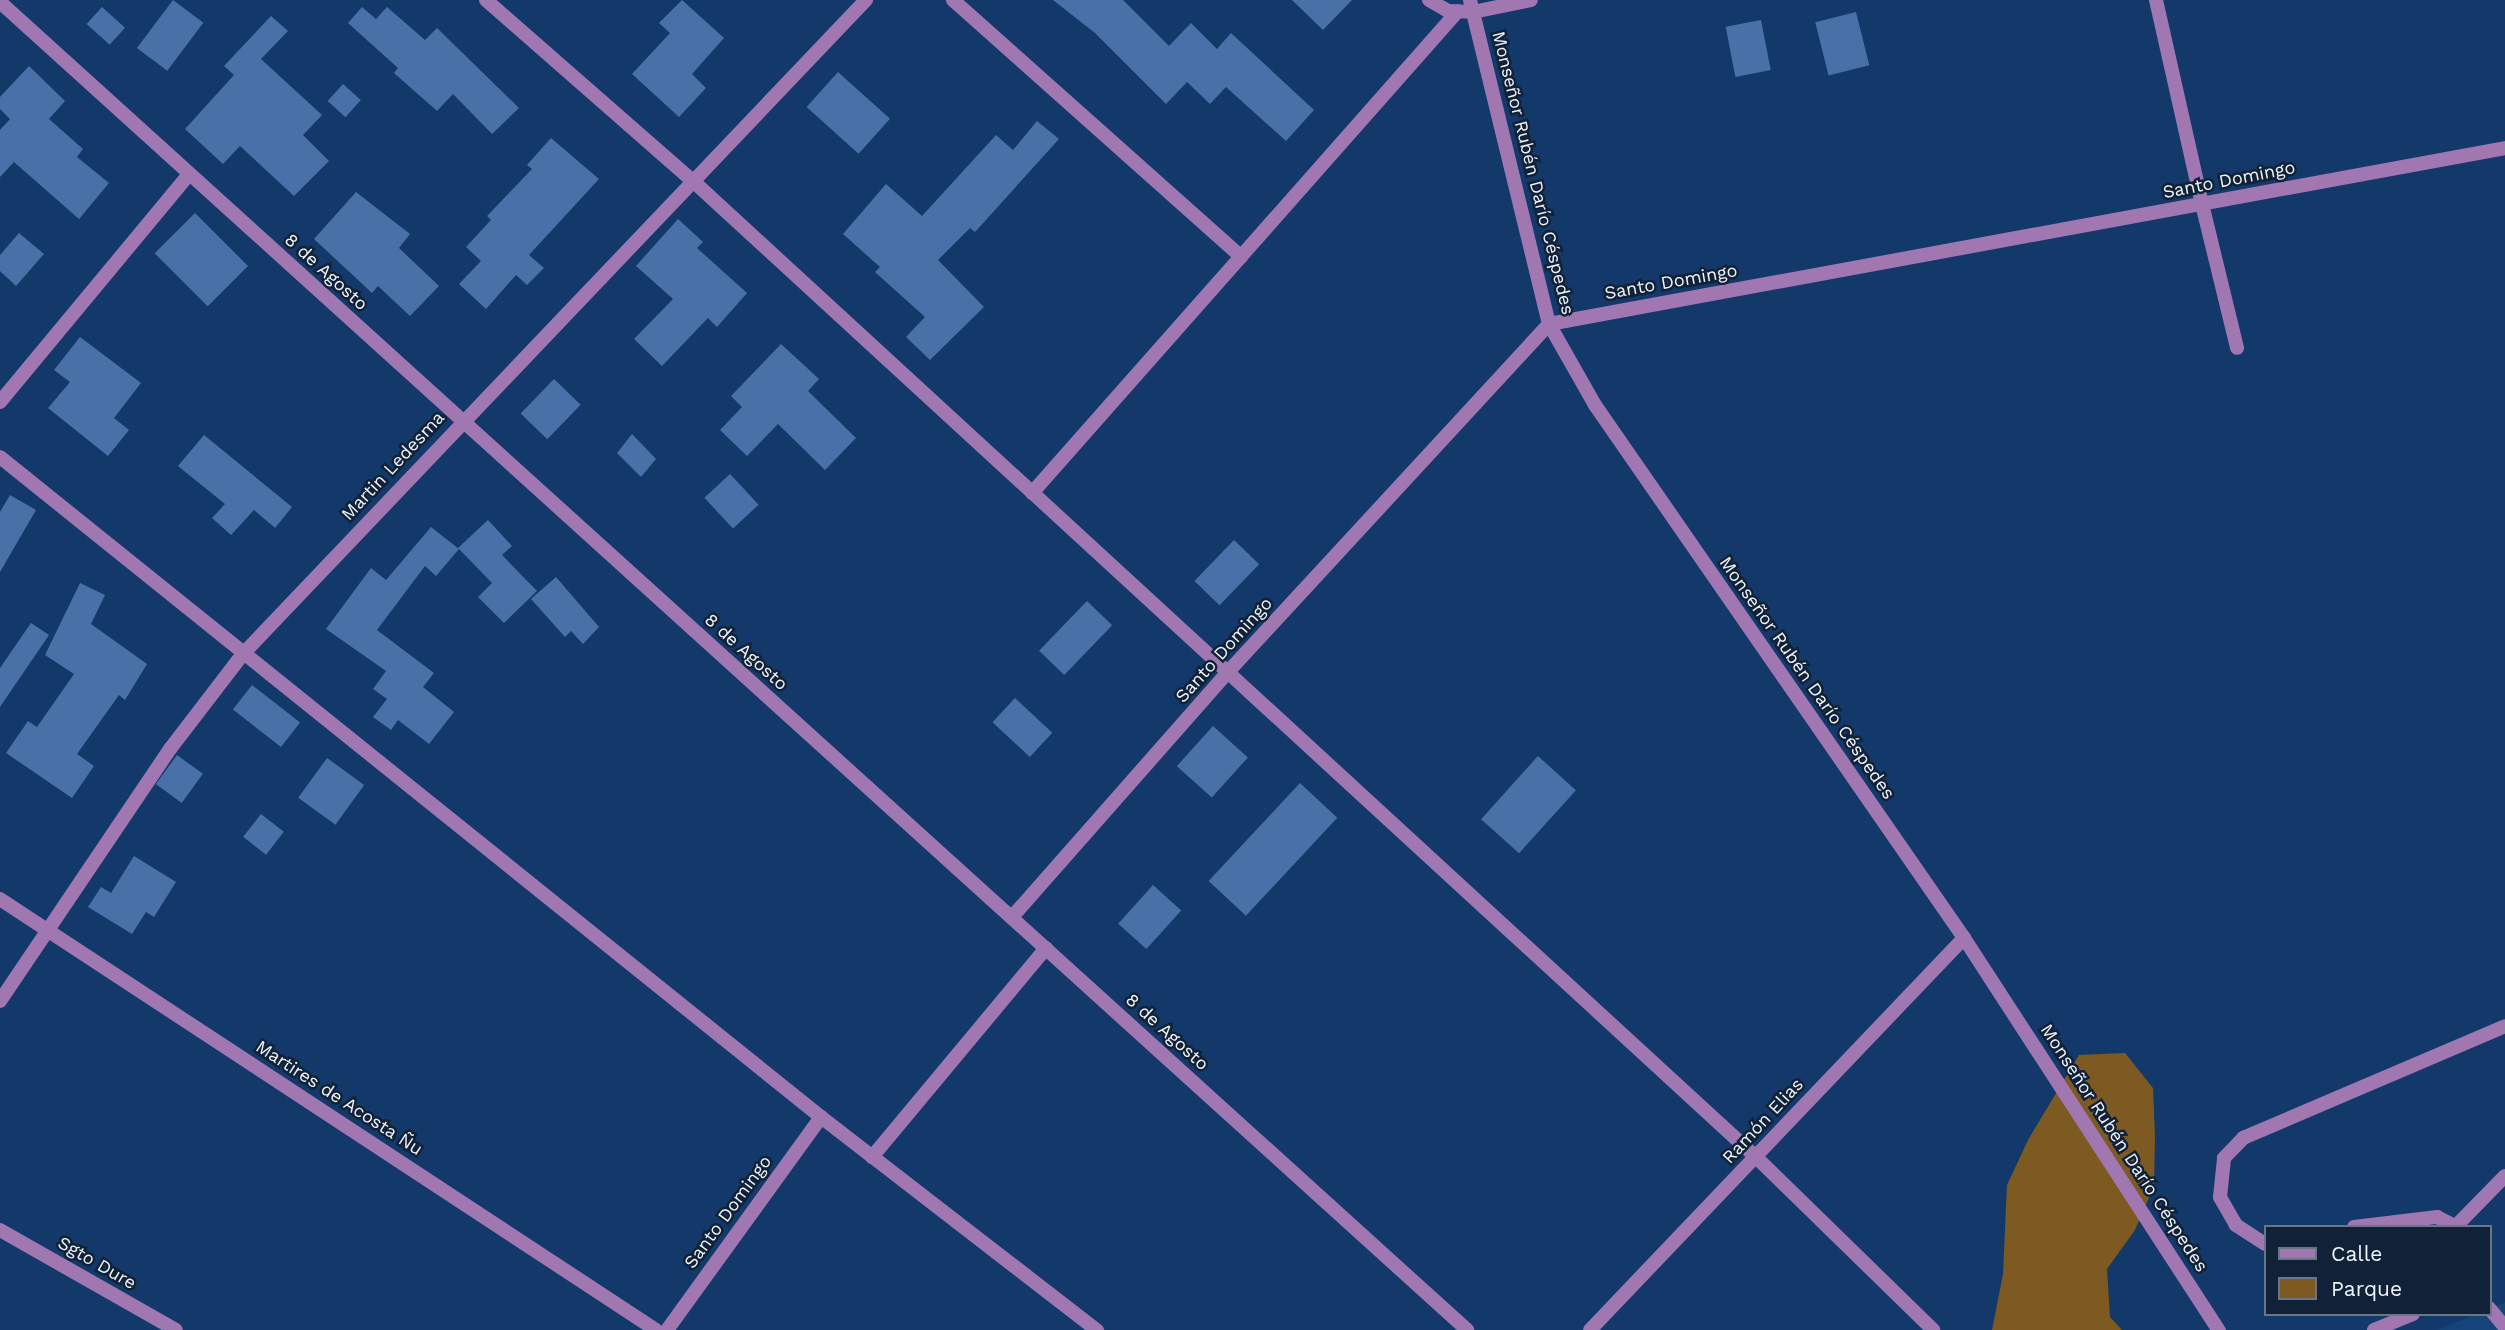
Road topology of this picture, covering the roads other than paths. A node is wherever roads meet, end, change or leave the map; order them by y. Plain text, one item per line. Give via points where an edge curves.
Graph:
1 (485, 0) edge
2 (866, 0) edge
3 (953, 0) edge
4 (1429, 0) edge
5 (1531, 0) edge
6 (2157, 0) edge
7 (0, 2) edge
8 (1467, 8) edge
9 (2505, 148) edge
10 (189, 174) junction
11 (693, 181) junction
12 (2202, 204) junction
13 (1241, 257) junction
14 (1549, 324) junction
15 (2236, 348) dead end
16 (0, 402) edge
17 (462, 422) junction
18 (0, 457) edge
19 (1032, 493) junction
20 (242, 655) junction
21 (1227, 673) junction
22 (0, 899) edge
23 (1012, 917) junction
24 (47, 929) junction
25 (1964, 938) junction
26 (1046, 948) junction
27 (0, 1001) edge
28 (2505, 1026) edge
29 (821, 1117) junction
30 (872, 1157) junction
31 (1756, 1157) junction
32 (2505, 1176) edge
33 (2371, 1225) edge
34 (2455, 1225) edge
35 (2458, 1225) edge
36 (0, 1230) edge
37 (2264, 1243) edge
38 (2491, 1310) edge
39 (2408, 1316) edge
40 (2505, 1327) edge
41 (176, 1330) edge
42 (656, 1330) edge
43 (667, 1330) edge
44 (1097, 1330) edge
45 (1467, 1330) edge
46 (1590, 1330) edge
47 (1933, 1330) edge
48 (2219, 1330) edge
49 (2374, 1330) edge

1 - 11 street
2 - 11 street, Martin Ledesma
3 - 13 street
4 - 8 street
5 - 8 street
6 - 12 street
7 - 10 street, 8 de Agosto
8 - 13 street
8 - 14 street, Monseñor Rubén Darío Céspedes
9 - 12 street, Santo Domingo
10 - 16 street
10 - 17 street, 8 de Agosto
11 - 17 street, Martin Ledesma
11 - 19 street
12 - 14 street, Santo Domingo
12 - 15 street
13 - 19 street
14 - 21 street, Santo Domingo
14 - 25 street, Monseñor Rubén Darío Céspedes via 1595,405
17 - 20 street, Martin Ledesma
17 - 23 street, 8 de Agosto
18 - 20 street
19 - 21 street
20 - 24 street, Martin Ledesma via 170,749
20 - 29 street
21 - 23 street, Santo Domingo
21 - 31 street
22 - 24 street, Martires de Acosta Ñu
23 - 26 street, 8 de Agosto
24 - 27 street, Martin Ledesma
24 - 42 street, Martires de Acosta Ñu
25 - 31 street, Ramón Elias
25 - 48 street, Monseñor Rubén Darío Céspedes
26 - 30 street
26 - 45 street, 8 de Agosto
28 - 37 street via 2243,1138 2224,1158 2220,1197 2236,1226
29 - 30 street
29 - 43 street, Santo Domingo
30 - 44 street
31 - 46 street, Ramón Elias
31 - 47 street
32 - 35 street
33 - 34 street via 2437,1217
36 - 41 street, Sgto Dure
38 - 40 street
39 - 49 street

